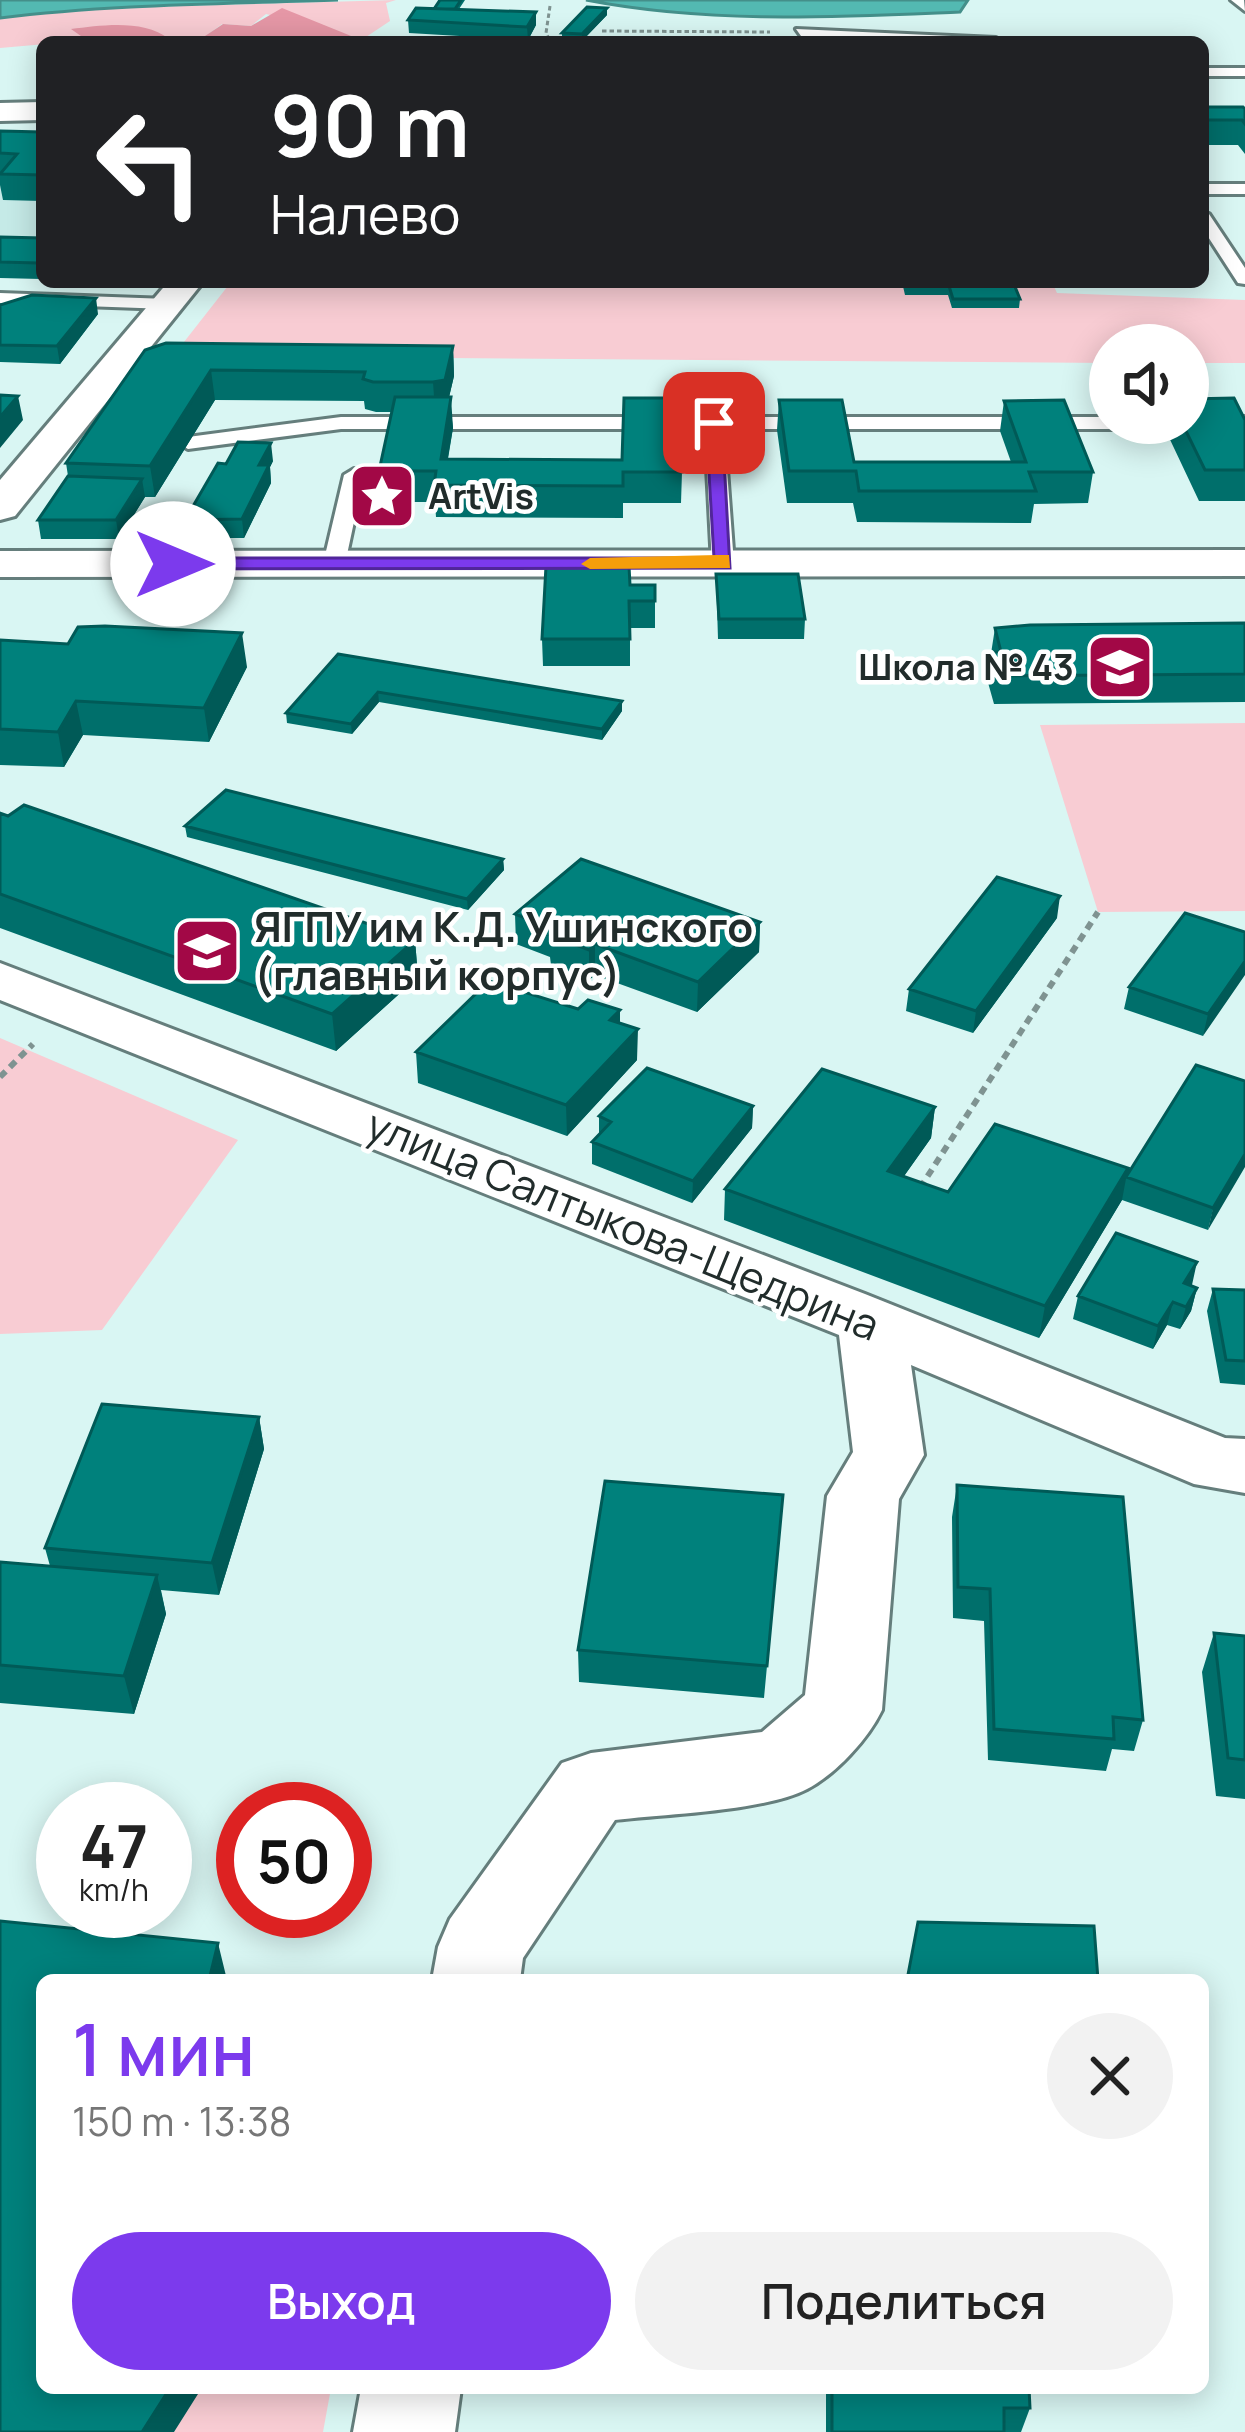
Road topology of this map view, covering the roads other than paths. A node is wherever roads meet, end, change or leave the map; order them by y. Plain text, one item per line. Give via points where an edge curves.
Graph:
1 (1237, 0) edge
2 (1245, 8) edge
3 (802, 32) road end
4 (880, 36) edge
5 (1209, 72) edge
6 (1245, 72) edge
7 (36, 111) edge
8 (0, 112) edge
9 (1209, 189) edge
10 (1245, 189) edge
11 (1209, 226) edge
12 (1244, 279) edge
13 (177, 293) edge
14 (0, 298) edge
15 (714, 423) junction
16 (1245, 423) edge
17 (188, 443) edge
18 (355, 475) dead end
19 (0, 508) edge
20 (1245, 563) edge
21 (0, 564) edge
22 (334, 564) junction
23 (723, 564) junction
24 (0, 980) edge
25 (871, 1322) junction
26 (1245, 1466) edge
27 (477, 1974) edge
28 (410, 2394) edge
29 (404, 2432) edge

1 - 2 lane
3 - 4 lane
5 - 6 lane
7 - 8 main road
9 - 10 lane
11 - 12 lane
13 - 14 lane
13 - 19 main road via 76,438
15 - 16 lane
15 - 17 lane via 341,423
15 - 23 lane
18 - 22 lane
20 - 23 main road
21 - 22 main road
22 - 23 main road
24 - 25 street, улица Салтыкова-Щедрина
25 - 26 street, улица Салтыкова-Щедрина via 1219,1465
25 - 27 street via 889,1455 863,1496 843,1710 782,1764 591,1788 481,1947
28 - 29 street

